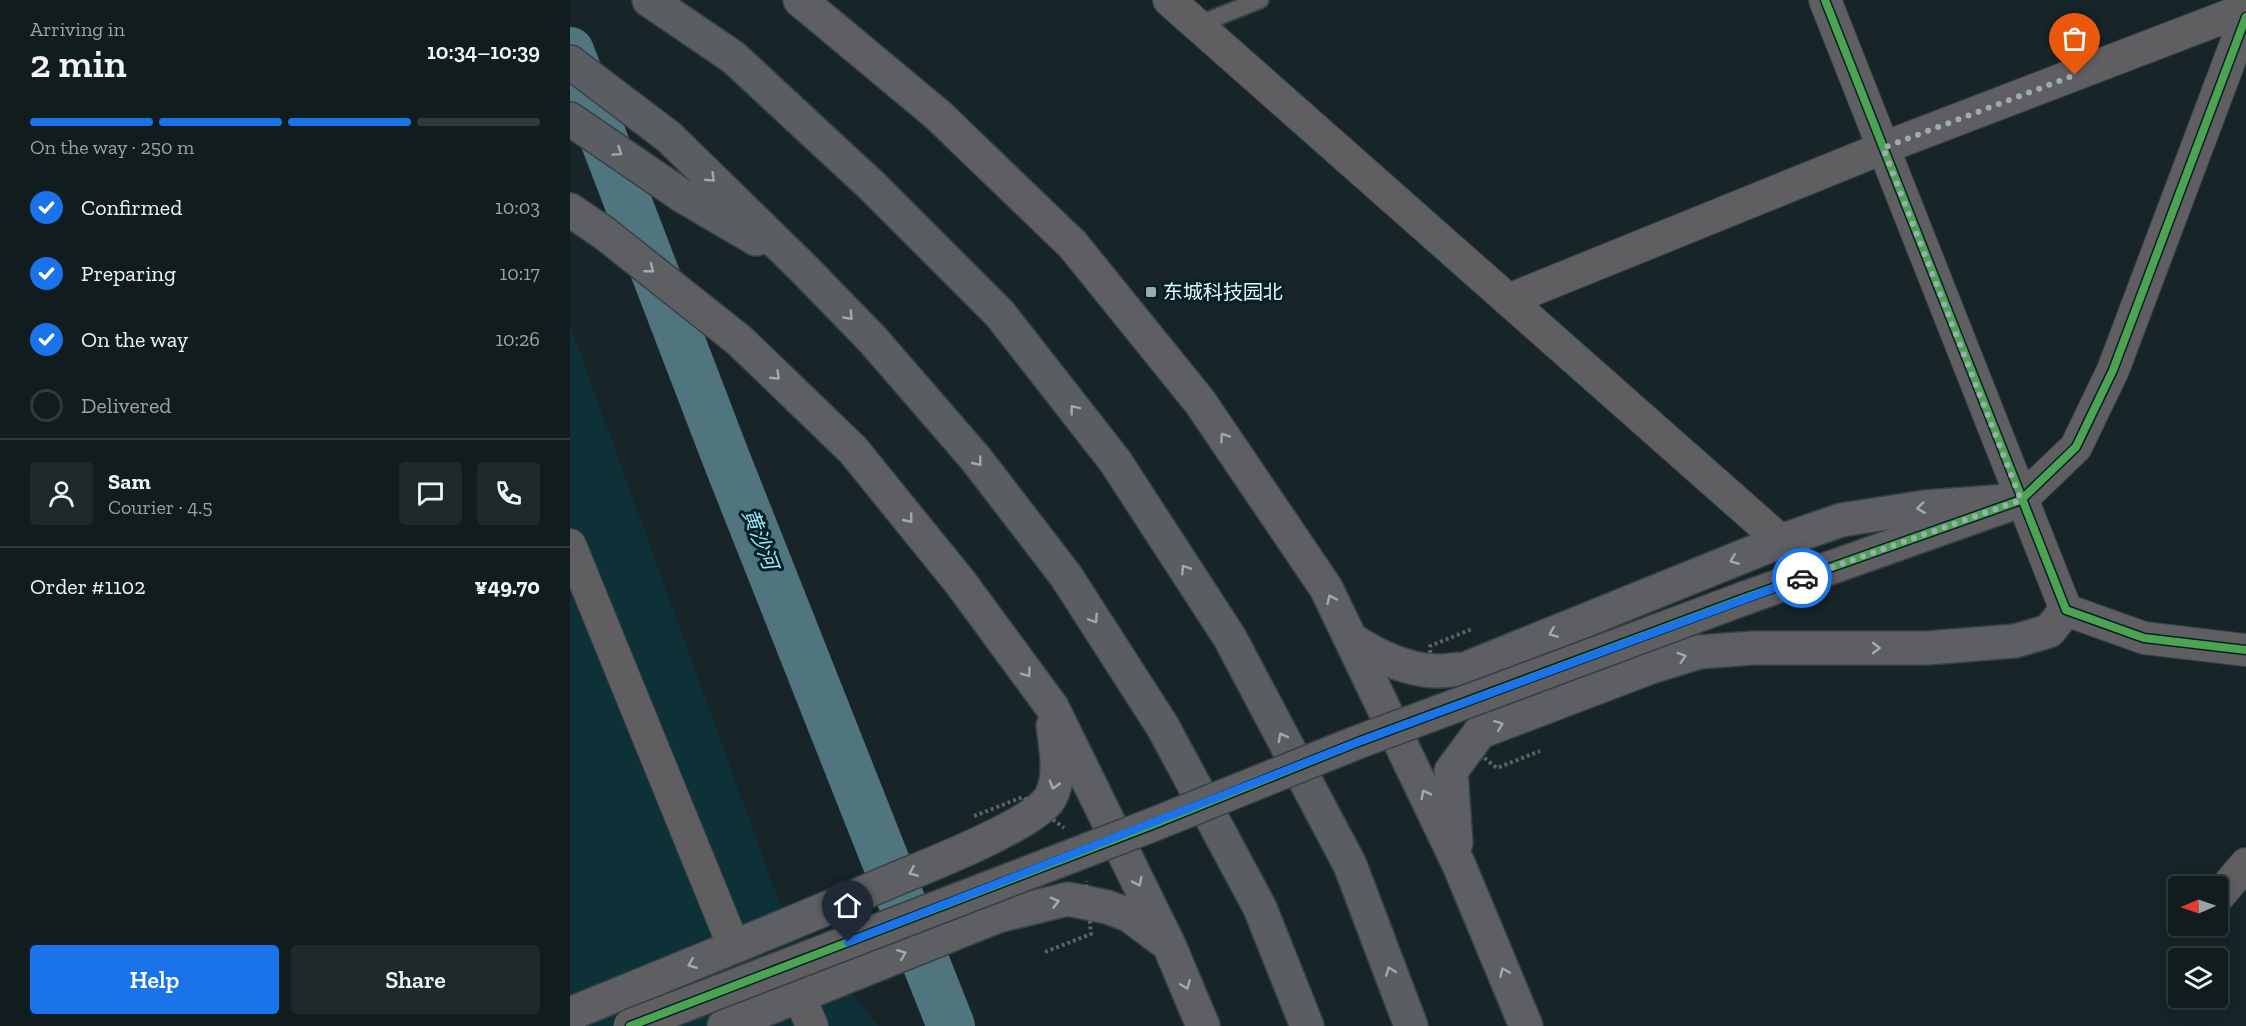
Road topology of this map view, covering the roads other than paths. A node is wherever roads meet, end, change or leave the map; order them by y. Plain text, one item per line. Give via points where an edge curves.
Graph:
1 (649, 0) edge
2 (800, 0) edge
3 (1169, 0) edge
4 (1260, 0) edge
5 (1825, 0) edge
6 (2246, 9) edge
7 (2246, 17) edge
8 (1197, 25) junction
9 (570, 62) edge
10 (570, 119) edge
11 (1883, 148) junction
12 (570, 210) edge
13 (803, 268) junction
14 (1508, 300) junction
15 (2021, 500) junction
16 (1781, 541) junction
17 (570, 545) edge
18 (2066, 610) junction
19 (1351, 639) junction
20 (2246, 650) edge
21 (1052, 707) junction
22 (2246, 864) edge
23 (1459, 865) junction
24 (2228, 885) edge
25 (1169, 945) junction
26 (734, 947) junction
27 (814, 990) junction
28 (570, 1014) edge
29 (630, 1026) edge
30 (724, 1026) edge
31 (812, 1026) edge
32 (1203, 1026) edge
33 (1306, 1026) edge
34 (1411, 1026) edge
35 (1526, 1026) edge

34 -> 1 highway via 1344,855 1230,638 1115,461 1000,314 871,185 733,57
19 -> 2 main road via 1326,588 1200,402 1073,245 938,115
3 - 8 street
4 - 8 lane
5 - 11 street
6 - 11 street
7 - 15 street via 2113,370 2076,447
8 - 14 street
9 -> 13 highway via 669,137
10 -> 13 highway via 681,195
11 - 14 street
11 - 15 street
12 -> 21 main road via 734,336 853,450 960,582
13 -> 33 highway via 873,340 976,459 1066,576 1169,737 1260,908
14 - 16 street
15 -> 16 main road via 1924,507 1841,520
15 - 18 street
15 - 29 street, bridge via 1358,742
16 -> 19 main road via 1465,669 1435,671 1403,664 1374,655
17 - 26 street
18 - 20 street via 2144,638
23 -> 18 main road via 1451,771 1480,732 1699,652 1754,648 1927,648 2014,641 2049,631
23 -> 19 main road
21 -> 25 main road
21 -> 26 main road via 1058,771 1050,798 1027,819 967,849
22 - 24 street
35 -> 23 main road
27 -> 25 main road via 998,916 1068,899 1129,915
25 -> 32 main road
26 -> 28 main road
27 - 30 main road
27 - 31 street

